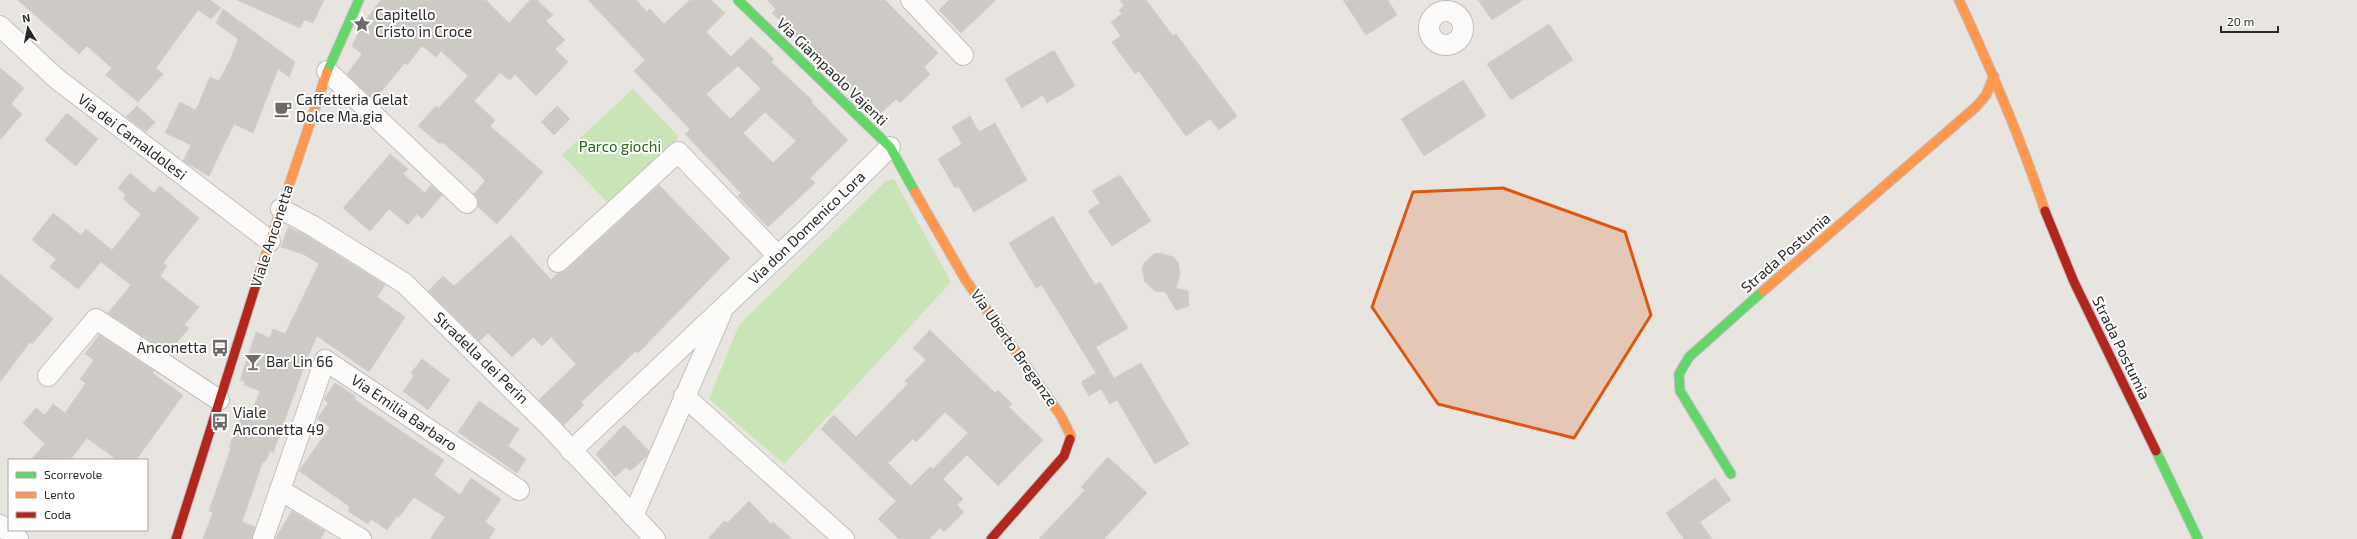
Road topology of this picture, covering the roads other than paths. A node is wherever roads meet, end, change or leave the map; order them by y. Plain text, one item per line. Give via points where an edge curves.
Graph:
1 (359, 0) edge
2 (738, 0) edge
3 (911, 0) edge
4 (1960, 0) edge
5 (0, 26) edge
6 (964, 55) dead end
7 (327, 71) junction
8 (1994, 76) junction
9 (890, 147) junction
10 (467, 203) dead end
11 (281, 209) junction
12 (270, 241) junction
13 (778, 256) junction
14 (558, 262) dead end
15 (723, 308) junction
16 (48, 376) dead end
17 (684, 396) junction
18 (219, 400) junction
19 (571, 451) junction
20 (1731, 474) dead end
21 (280, 490) junction
22 (520, 490) dead end
23 (633, 516) junction
24 (176, 539) edge
25 (263, 539) edge
26 (361, 539) edge
27 (655, 539) edge
28 (844, 539) edge
29 (991, 539) edge
30 (2198, 539) edge

1 - 7 street, Viale Anconetta
2 - 9 street, Via Giampaolo Vajenti
3 - 6 street
4 - 8 street, Strada Postumia
5 - 12 street, Via dei Camaldolesi via 57,79
7 - 10 street
7 - 11 street, Viale Anconetta
8 - 20 street, Strada Postumia via 1986,95 1977,106 1681,365 1678,380 1680,391
8 - 30 street, Strada Postumia via 2028,160 2050,227 2071,275
9 - 13 street, Via don Domenico Lora
9 - 29 street, Via Uberto Breganze via 965,279 1061,416 1071,436 1064,456
11 - 12 street, Viale Anconetta
11 - 19 street, Stradella dei Perin via 313,226 404,284 550,426
12 - 18 street, Viale Anconetta
13 - 14 street via 678,152
13 - 15 street, Via don Domenico Lora
15 - 17 street, Via don Domenico Lora
15 - 19 street, Via don Domenico Lora
16 - 18 street via 96,319
17 - 23 street, Via don Domenico Lora
17 - 28 street
18 - 24 street, Viale Anconetta
19 - 23 street, Stradella dei Perin
21 - 22 street, Via Emilia Barbaro via 325,360
21 - 25 street, Via Emilia Barbaro
21 - 26 street
23 - 27 street, Stradella dei Perin

